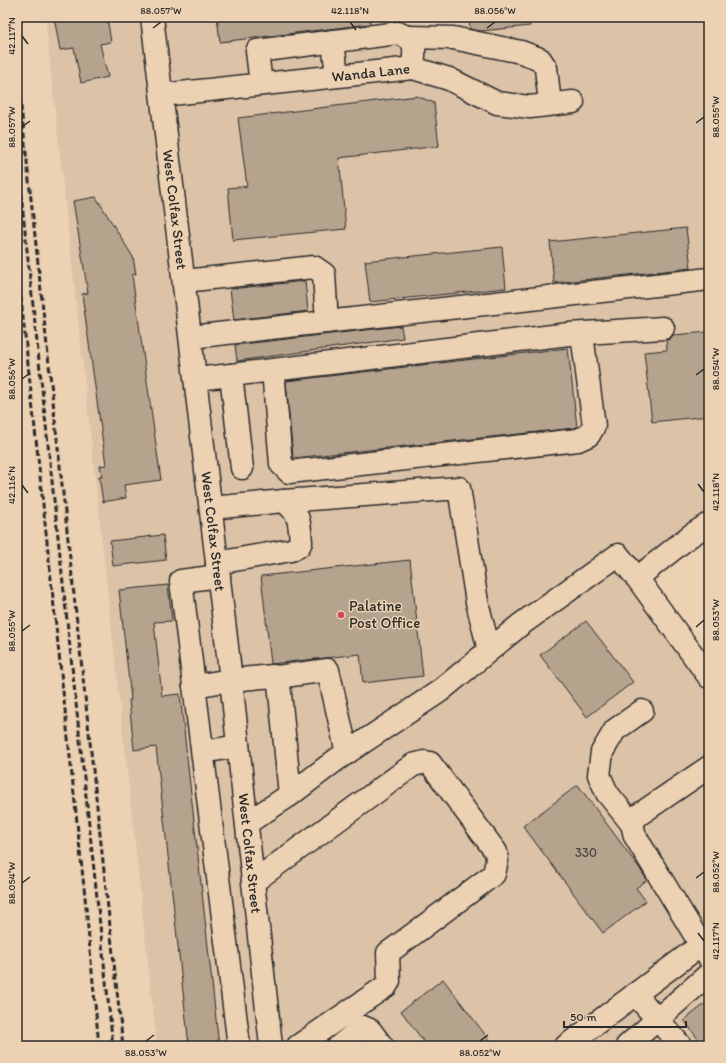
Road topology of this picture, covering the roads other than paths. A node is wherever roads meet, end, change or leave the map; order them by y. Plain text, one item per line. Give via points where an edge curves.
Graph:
1 (152, 17) edge
2 (409, 37) junction
3 (333, 41) junction
4 (413, 68) junction
5 (337, 76) junction
6 (261, 84) junction
7 (162, 95) junction
8 (573, 102) dead end
9 (550, 104) junction
10 (709, 278) edge
11 (184, 281) junction
12 (327, 322) junction
13 (663, 328) dead end
14 (582, 334) junction
15 (191, 337) junction
16 (273, 370) junction
17 (231, 375) junction
18 (196, 379) junction
19 (242, 468) dead end
20 (284, 501) junction
21 (211, 508) junction
22 (707, 525) dead end
23 (218, 570) junction
24 (636, 578) junction
25 (489, 650) junction
26 (277, 677) junction
27 (709, 677) edge
28 (231, 680) junction
29 (194, 686) junction
30 (642, 711) dead end
31 (238, 746) junction
32 (203, 752) junction
33 (347, 753) junction
34 (709, 767) edge
35 (290, 795) junction
36 (247, 823) junction
37 (632, 824) junction
38 (254, 888) junction
39 (221, 901) junction
40 (707, 947) edge
41 (709, 974) edge
42 (265, 993) junction
43 (635, 994) junction
44 (233, 998) junction
45 (657, 1020) junction
46 (573, 1044) edge
47 (239, 1046) edge
48 (271, 1046) edge
49 (298, 1046) edge
50 (339, 1046) edge
51 (382, 1046) edge
52 (627, 1046) edge
53 (681, 1046) edge

1 - 7 street, West Colfax Street
2 - 3 street via 398,33
2 - 4 street via 414,45
2 - 9 street via 452,38 521,52 540,59 546,68
3 - 5 street
3 - 6 street via 257,51
4 - 5 street, Wanda Lane
4 - 9 street, Wanda Lane via 449,79 497,103 530,107
5 - 6 street, Wanda Lane
6 - 7 street, Wanda Lane
7 - 11 street, West Colfax Street
8 - 9 street, Wanda Lane
10 - 12 street
11 - 12 street via 314,266 324,274
11 - 15 street, West Colfax Street
12 - 15 street
13 - 14 street
14 - 16 street
14 - 16 street via 594,426 589,435 578,440 289,472 281,464
15 - 18 street, West Colfax Street
16 - 17 street
17 - 18 street
17 - 19 street
18 - 21 street, West Colfax Street
20 - 21 street
20 - 23 street via 294,509 298,518 301,542 298,546
20 - 25 street via 459,488 477,602
21 - 23 street, West Colfax Street
22 - 24 street
23 - 28 street, West Colfax Street
23 - 29 street via 181,581
24 - 25 street via 618,555
24 - 27 street
25 - 33 street via 440,691
26 - 28 street
26 - 33 street via 328,670
26 - 35 street
28 - 29 street
28 - 31 street, West Colfax Street
29 - 32 street
30 - 37 street via 615,730 602,752 599,775 607,793
31 - 32 street
31 - 36 street, West Colfax Street
32 - 39 street
33 - 35 street
34 - 37 street via 637,816
35 - 36 street
36 - 38 street, West Colfax Street
37 - 40 street via 635,836
38 - 39 street
38 - 42 street, West Colfax Street
38 - 49 street via 413,765 425,762 430,763 496,852 494,874 388,953 389,981 386,986
39 - 44 street
40 - 43 street
41 - 45 street
42 - 44 street
42 - 48 street, West Colfax Street
43 - 45 street
43 - 46 street
44 - 47 street
45 - 52 street
45 - 53 street
50 - 51 street via 363,1028 370,1030

